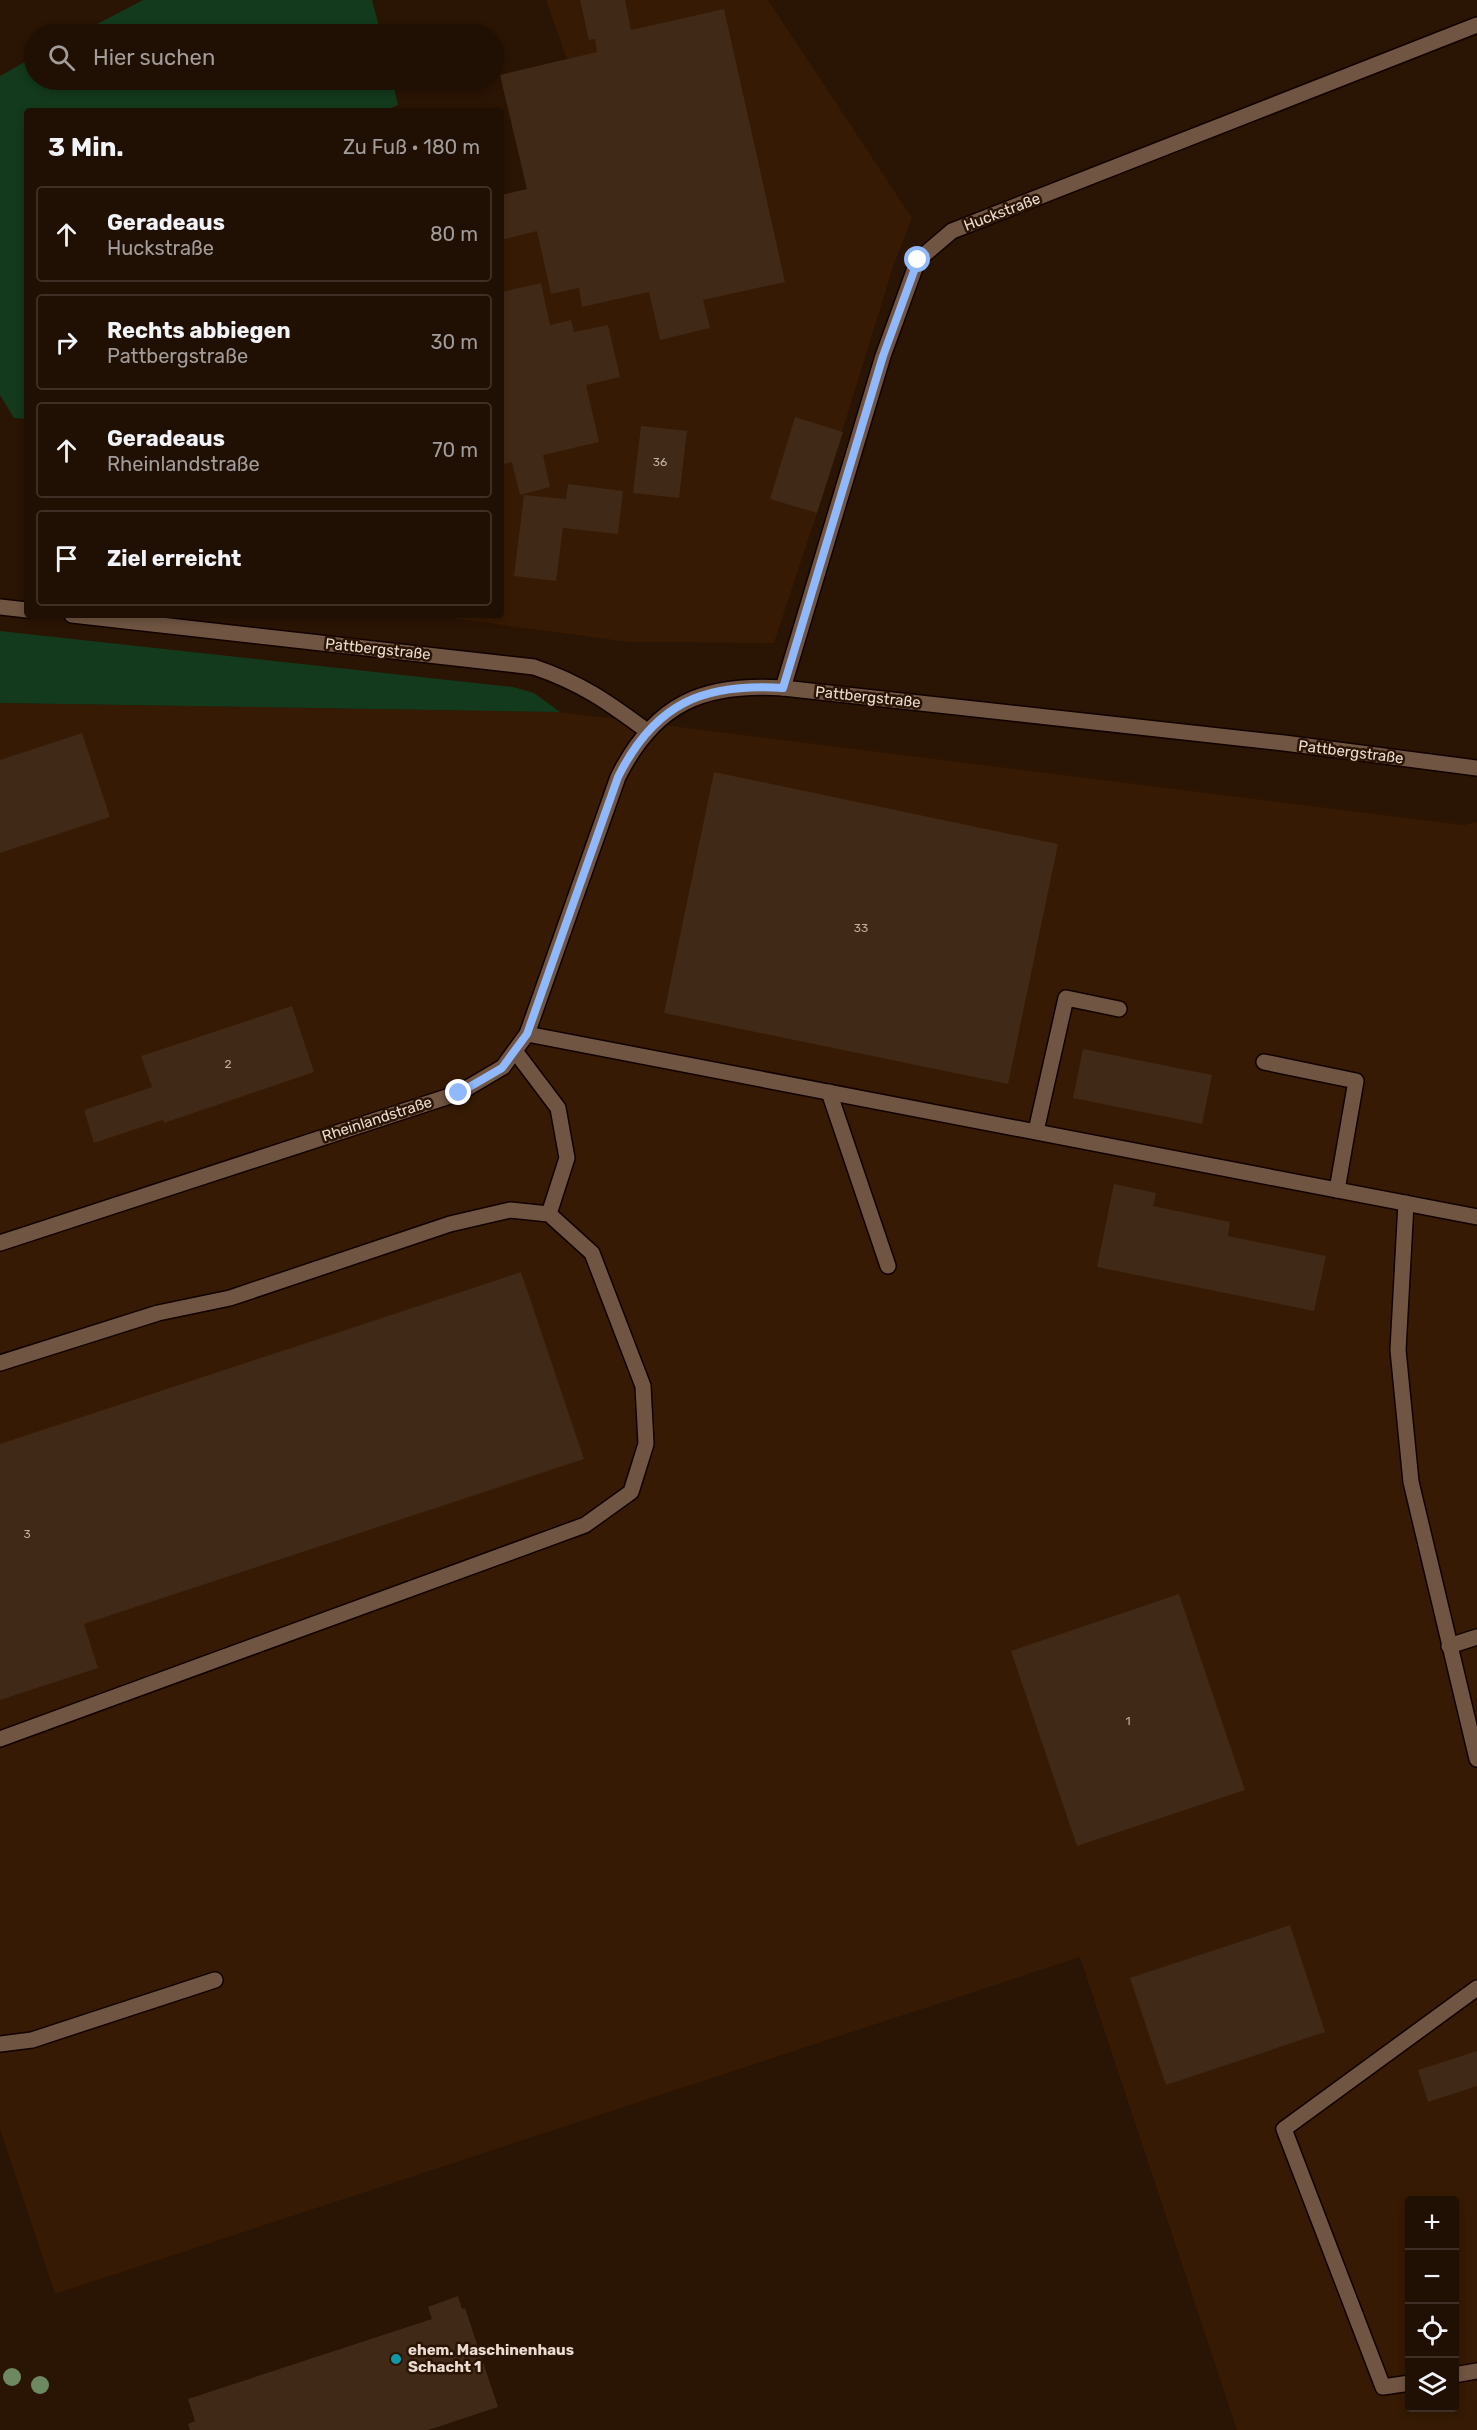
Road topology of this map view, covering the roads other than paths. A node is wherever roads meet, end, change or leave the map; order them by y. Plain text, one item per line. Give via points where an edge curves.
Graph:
1 (1477, 25) edge
2 (0, 607) edge
3 (24, 610) edge
4 (99, 618) edge
5 (783, 688) junction
6 (647, 731) junction
7 (1477, 768) edge
8 (1119, 1009) dead end
9 (527, 1034) junction
10 (515, 1051) junction
11 (1264, 1062) dead end
12 (829, 1092) junction
13 (1036, 1131) junction
14 (1337, 1190) junction
15 (1406, 1203) junction
16 (549, 1214) junction
17 (1477, 1216) edge
18 (0, 1243) edge
19 (888, 1266) dead end
20 (0, 1363) edge
21 (1477, 1637) edge
22 (1449, 1646) junction
23 (0, 1739) edge
24 (1477, 1759) edge
25 (215, 1980) dead end
26 (1477, 1988) edge
27 (0, 2044) edge
28 (1477, 2371) edge
29 (1459, 2374) edge
30 (1405, 2384) edge

1 - 5 street, Huckstraße via 952,231 918,260 883,356
2 - 3 street
4 - 6 street, Pattbergstraße via 534,667 597,694
5 - 6 street, Pattbergstraße via 721,689 693,698
5 - 7 street, Pattbergstraße
6 - 9 street, Rheinlandstraße via 618,777
8 - 13 street via 1066,998
9 - 10 street, Rheinlandstraße
9 - 12 street
10 - 16 street via 558,1108 567,1158
10 - 18 street, Rheinlandstraße via 502,1068 459,1093
11 - 14 street via 1356,1081
12 - 13 street
12 - 19 street
13 - 14 street
14 - 15 street
15 - 17 street
15 - 22 street via 1398,1350 1411,1482
16 - 20 street via 510,1210 450,1224 230,1298 158,1313
16 - 23 street via 592,1252 643,1386 646,1444 631,1492 585,1525
21 - 22 street
22 - 24 street
25 - 27 street via 32,2040
26 - 30 street via 1284,2129 1383,2387
28 - 29 street

